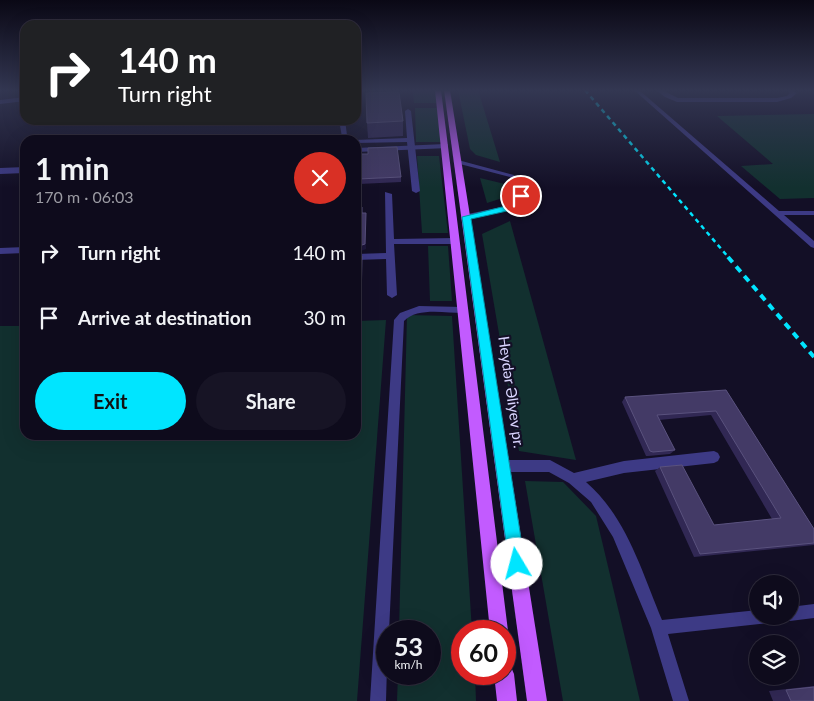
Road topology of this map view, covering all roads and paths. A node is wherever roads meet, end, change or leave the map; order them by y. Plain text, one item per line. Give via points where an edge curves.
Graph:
1 (409, 123) edge
2 (442, 123) edge
3 (452, 123) edge
4 (674, 123) edge
5 (361, 141) edge
6 (410, 143) junction
7 (445, 146) junction
8 (361, 149) edge
9 (458, 162) junction
10 (20, 170) edge
11 (0, 171) edge
12 (416, 191) dead end
13 (388, 194) dead end
14 (814, 213) edge
15 (779, 214) junction
16 (466, 217) junction
17 (455, 241) junction
18 (391, 242) junction
19 (814, 245) edge
20 (20, 250) edge
21 (0, 251) edge
22 (391, 256) junction
23 (361, 257) edge
24 (392, 295) dead end
25 (463, 310) junction
26 (714, 457) dead end
27 (503, 466) junction
28 (573, 479) junction
29 (814, 612) edge
30 (799, 613) edge
31 (749, 618) edge
32 (498, 620) edge
33 (658, 628) junction
34 (505, 685) edge
35 (378, 701) edge
36 (507, 701) edge
37 (538, 701) edge
38 (681, 701) edge

1 - 6 lane
2 - 7 main road
3 - 9 main road, Heydər Əliyev pr.
4 - 15 lane
5 - 6 lane
6 - 7 street
6 - 8 street
6 - 12 lane
7 - 17 main road
9 - 16 main road, Heydər Əliyev pr.
9 - 16 lane via 512,176 521,196 513,207
10 - 11 street
13 - 18 lane
14 - 15 lane
15 - 19 lane
16 - 27 main road, Heydər Əliyev pr.
17 - 18 lane
17 - 25 main road
18 - 22 lane
20 - 21 street
22 - 23 lane
22 - 24 lane
25 - 32 main road
25 - 35 lane via 410,311 402,314 399,320
26 - 28 lane via 624,467
27 - 28 lane via 550,466
27 - 37 main road, Heydər Əliyev pr.
28 - 33 lane via 595,498 618,532
29 - 30 lane
31 - 33 lane
33 - 38 lane
34 - 36 main road

